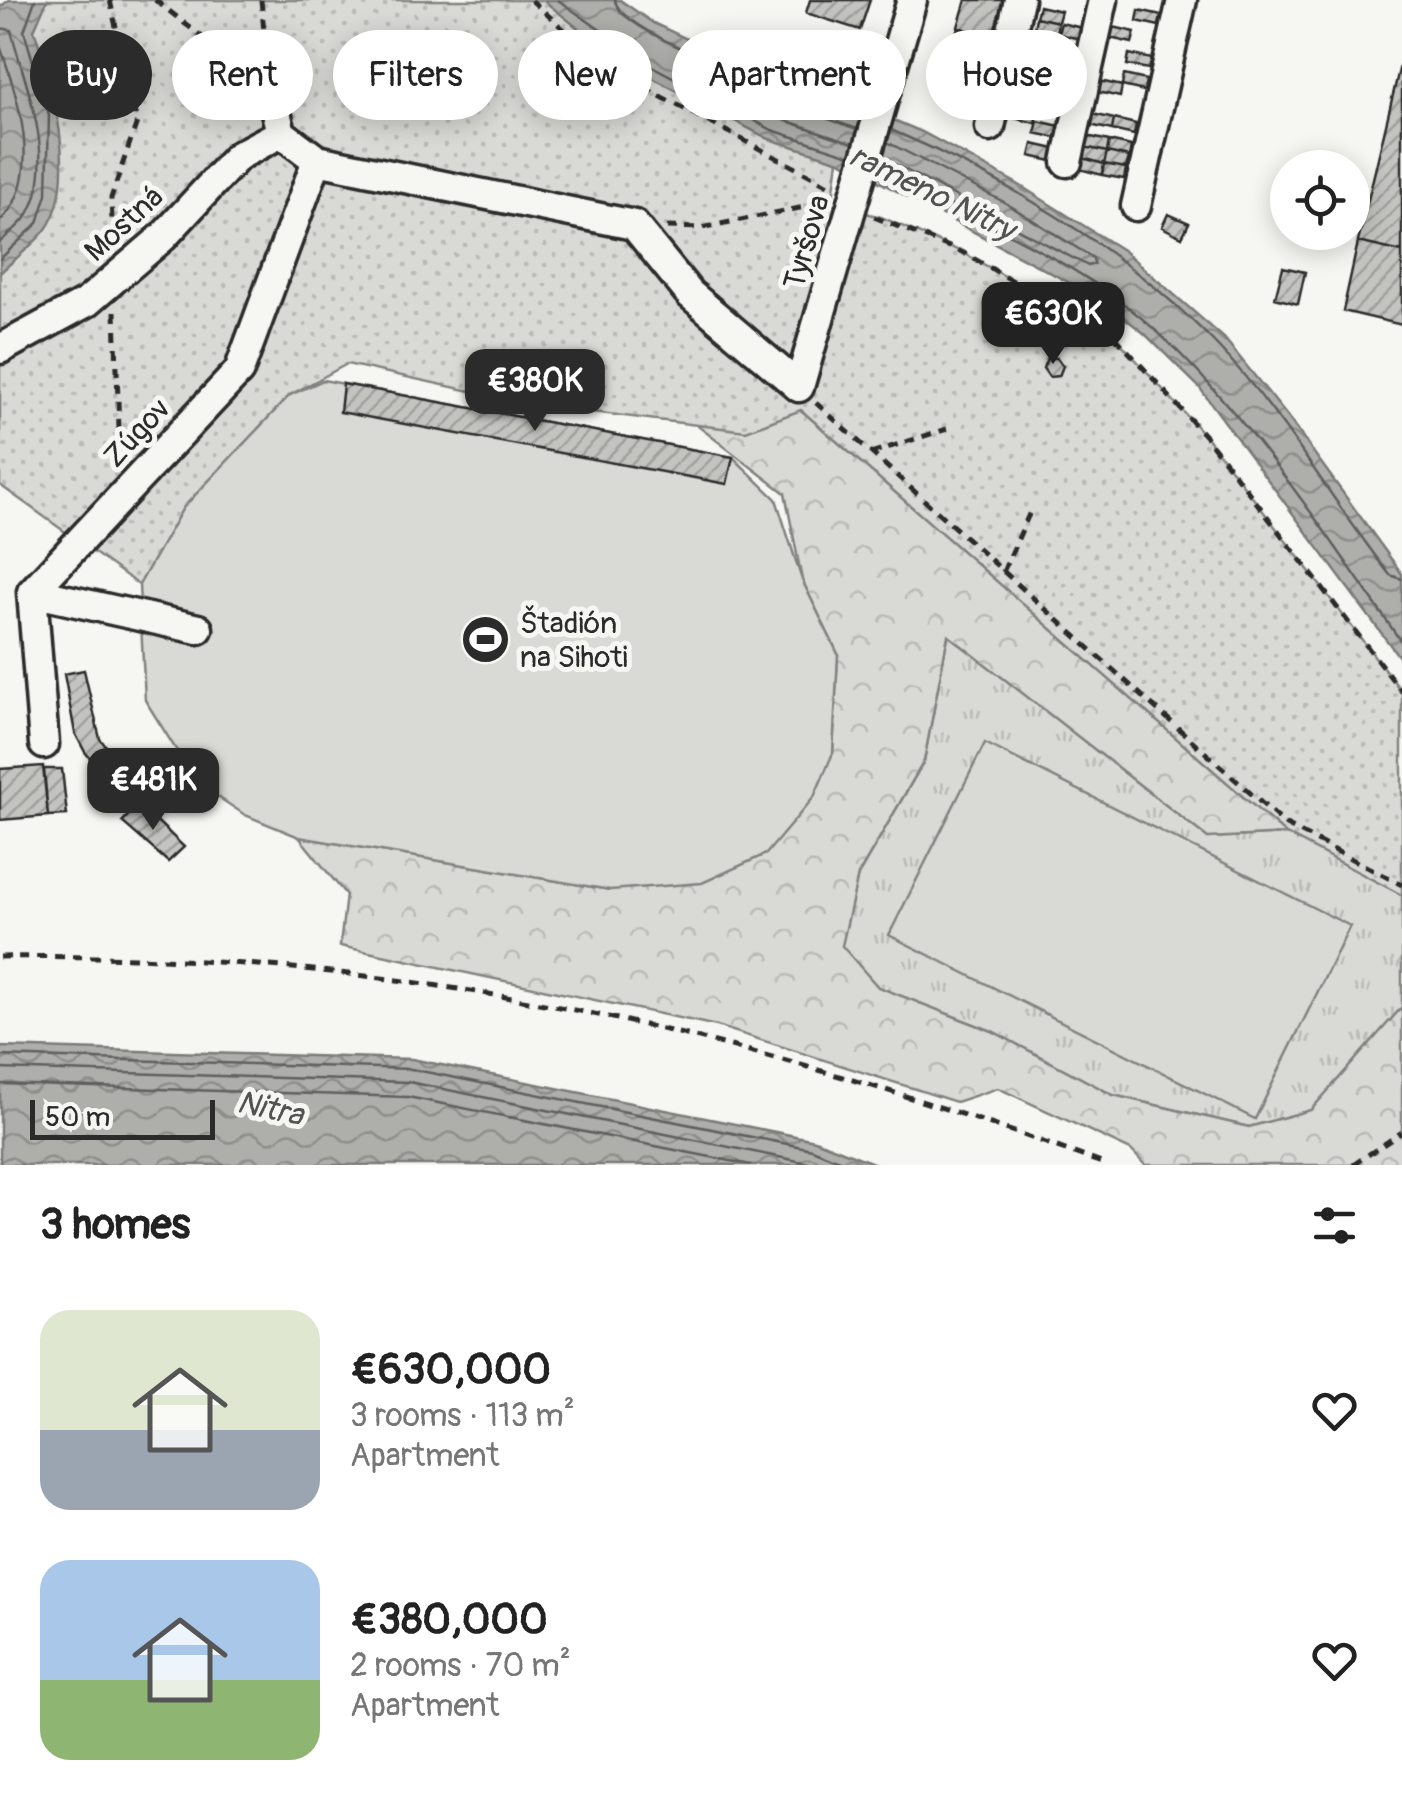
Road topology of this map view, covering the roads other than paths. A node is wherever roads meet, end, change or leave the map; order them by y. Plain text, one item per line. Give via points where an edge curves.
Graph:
1 (912, 0) edge
2 (1019, 0) edge
3 (1104, 0) edge
4 (1182, 0) edge
5 (278, 120) edge
6 (990, 126) dead end
7 (281, 133) junction
8 (317, 160) junction
9 (1067, 162) dead end
10 (1136, 206) dead end
11 (0, 350) edge
12 (32, 592) junction
13 (198, 630) dead end
14 (44, 744) dead end

1 - 8 street, Tyršova via 798,387 690,294 634,226
2 - 6 street
3 - 9 street
4 - 10 street
5 - 7 street
7 - 8 street
7 - 11 street, Mostná via 238,156 163,238 86,302
8 - 12 street, Zúgov via 239,370
12 - 13 street
12 - 14 street

